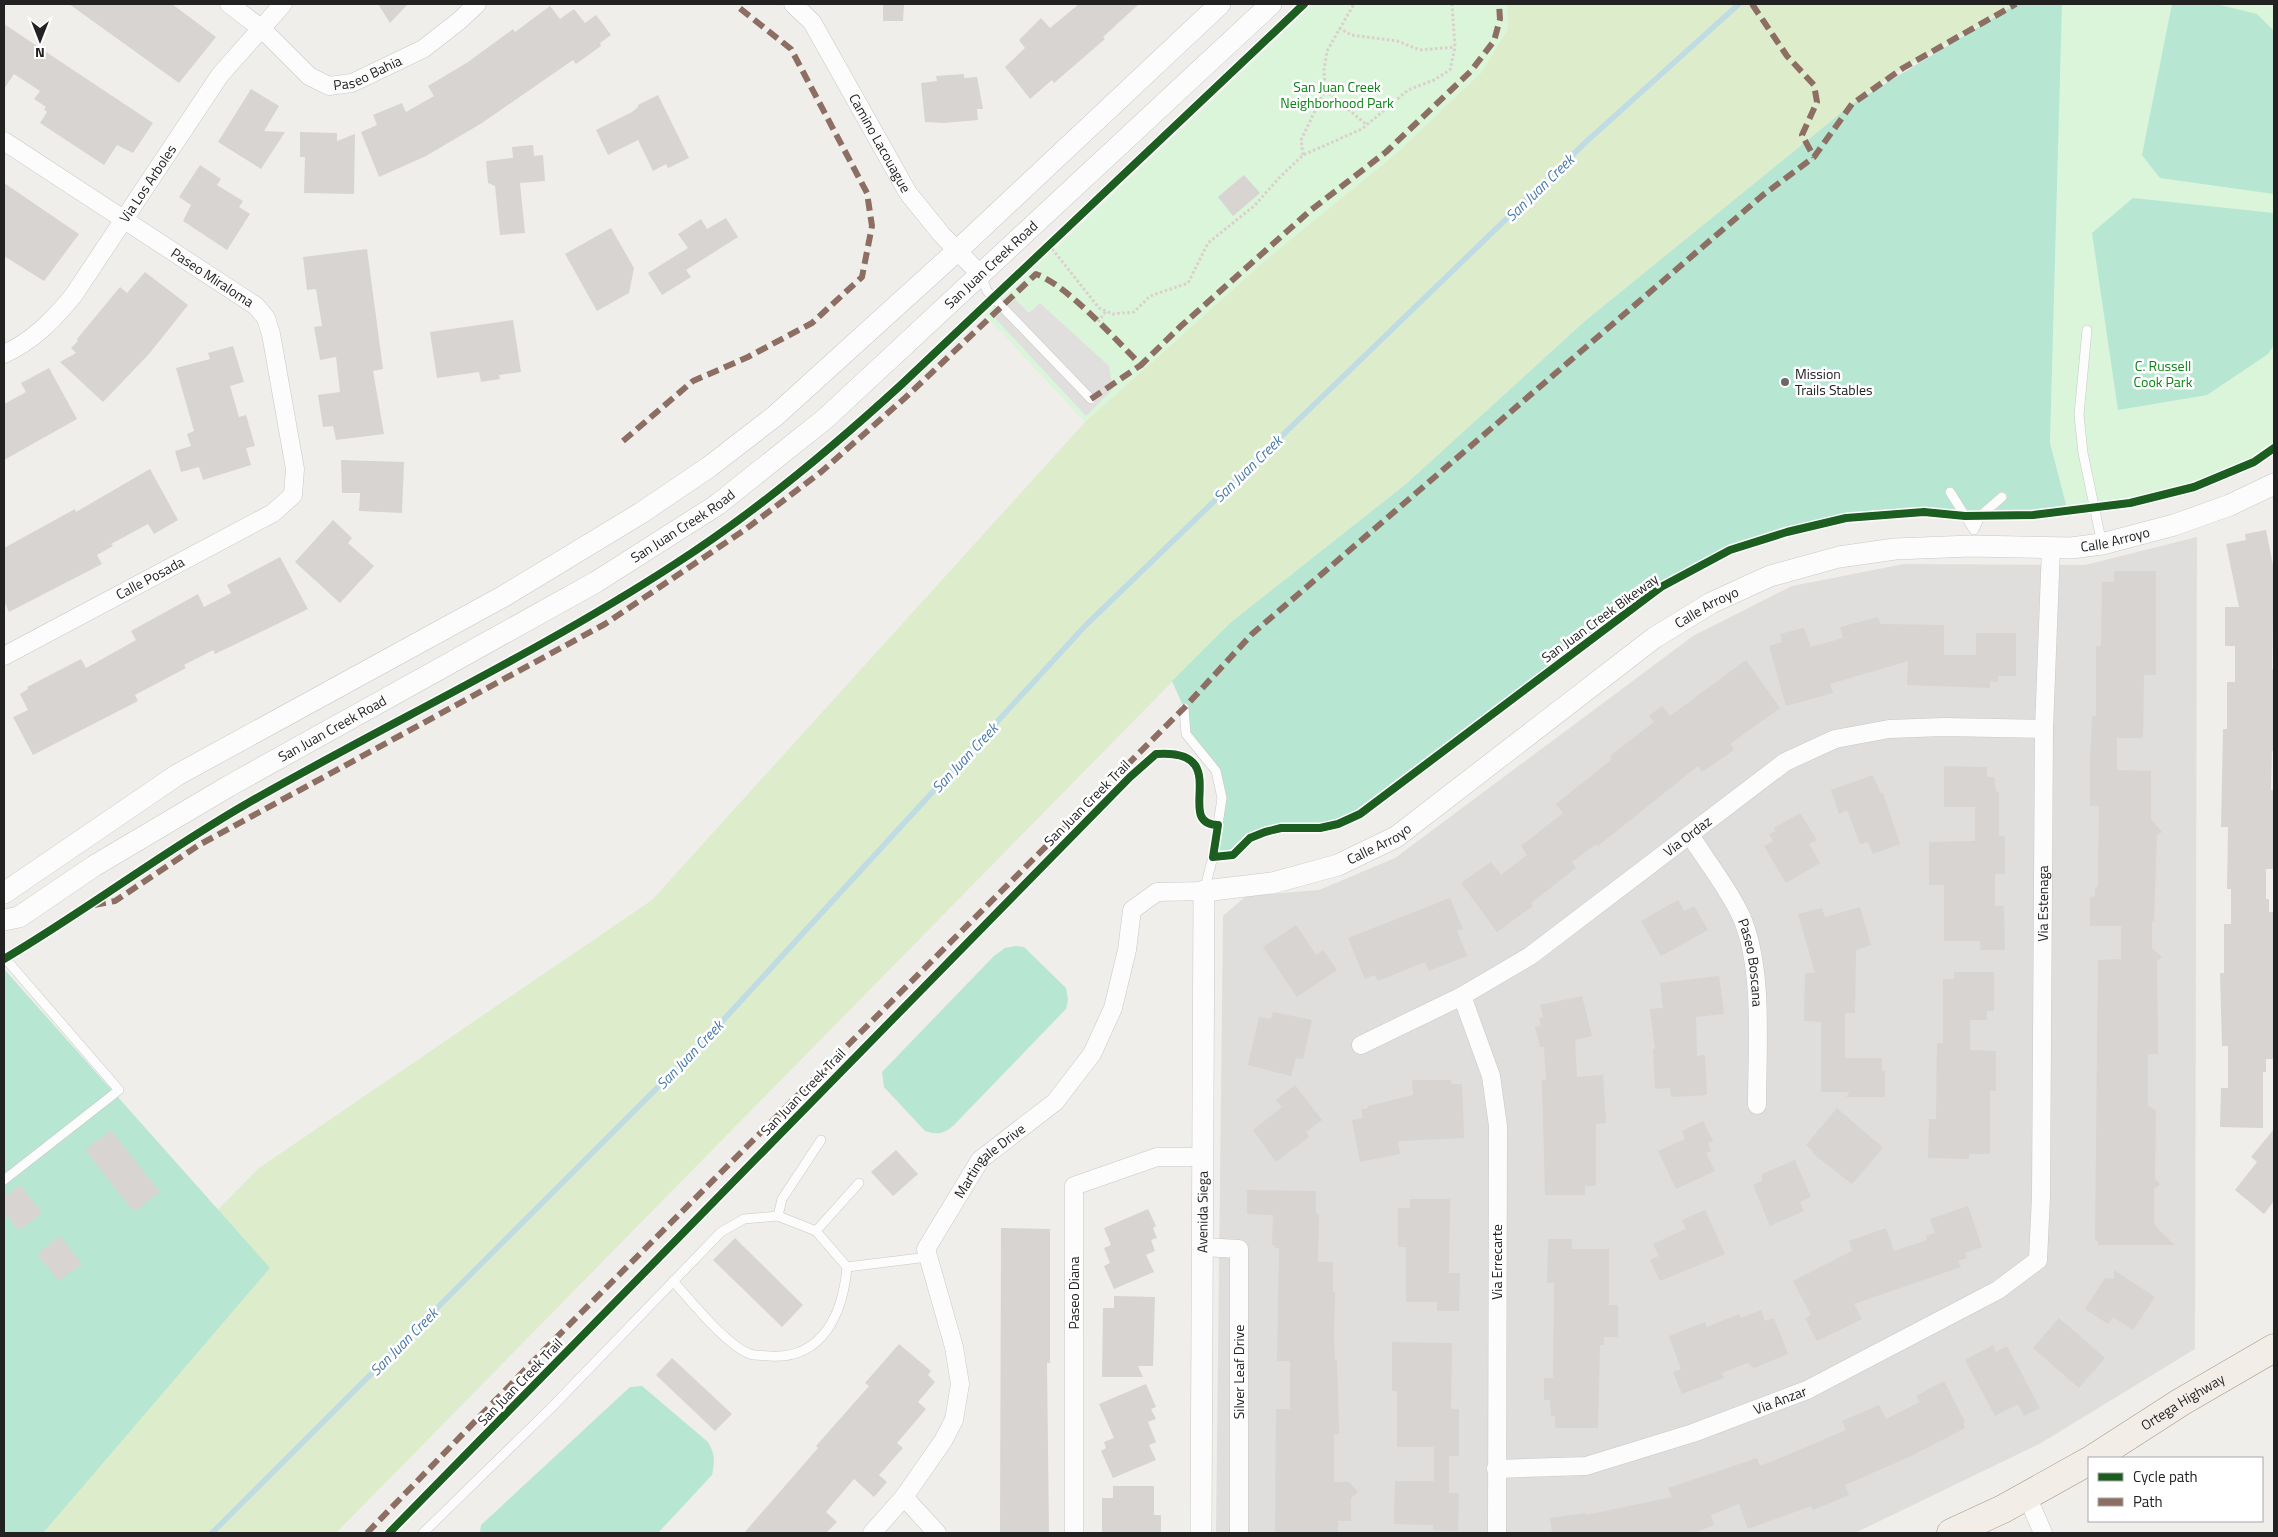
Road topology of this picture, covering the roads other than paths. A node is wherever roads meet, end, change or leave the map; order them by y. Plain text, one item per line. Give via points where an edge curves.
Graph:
1 (229, 4) edge
2 (284, 4) edge
3 (477, 4) edge
4 (793, 4) edge
5 (1220, 4) edge
6 (1271, 4) edge
7 (262, 28) junction
8 (4, 141) edge
9 (123, 220) junction
10 (958, 250) junction
11 (980, 274) junction
12 (2087, 330) dead end
13 (4, 354) edge
14 (1092, 399) dead end
15 (2274, 484) edge
16 (1950, 492) dead end
17 (293, 496) joint
18 (2002, 497) dead end
19 (1972, 538) junction
20 (2102, 544) junction
21 (2051, 548) junction
22 (4, 656) edge
23 (1184, 708) dead end
24 (2044, 729) junction
25 (1690, 835) junction
26 (1204, 891) junction
27 (4, 893) edge
28 (4, 920) edge
29 (4, 957) edge
30 (1462, 996) junction
31 (1361, 1045) dead end
32 (1757, 1105) dead end
33 (821, 1140) dead end
34 (1203, 1157) junction
35 (4, 1180) edge
36 (859, 1183) dead end
37 (778, 1216) junction
38 (816, 1231) junction
39 (1202, 1247) junction
40 (928, 1257) junction
41 (2038, 1260) joint
42 (847, 1267) junction
43 (673, 1282) junction
44 (2274, 1348) edge
45 (2096, 1457) edge
46 (2088, 1462) edge
47 (1496, 1469) junction
48 (2028, 1496) junction
49 (904, 1497) junction
50 (423, 1533) edge
51 (872, 1533) edge
52 (937, 1533) edge
53 (1074, 1533) edge
54 (1201, 1533) edge
55 (1240, 1533) edge
56 (1497, 1533) edge
57 (1951, 1533) edge
58 (2043, 1533) edge

1 - 7 street, Paseo Bahia
2 - 7 street, Via Los Arboles
3 - 7 street, Paseo Bahia via 423,49 352,83 328,86 309,76
4 - 10 street, Camino Lacouague via 812,22 908,193
5 - 10 street
6 - 11 street, San Juan Creek Road
7 - 9 street, Via Los Arboles via 220,75
8 - 9 street, Paseo Miraloma
9 - 13 street, Via Los Arboles via 73,296 50,323
9 - 17 street, Paseo Miraloma via 256,306 266,318 295,468
10 - 11 street, Camino Lacouague
10 - 27 street via 775,416 649,508 504,596 177,775
11 - 14 lane via 987,290
11 - 28 street, San Juan Creek Road via 826,418 717,505 596,582 229,786 94,866 18,917
12 - 20 lane via 2080,415 2083,453
15 - 20 street, Calle Arroyo via 2230,505 2174,525
16 - 19 lane
17 - 22 street, Calle Posada via 273,512
18 - 19 lane via 1980,516
19 - 21 street, Calle Arroyo
19 - 26 street, Calle Arroyo via 1839,557 1770,576 1711,603 1654,638 1396,837 1338,865 1272,883
20 - 21 street, Calle Arroyo
21 - 24 street, Via Estenaga
23 - 26 lane via 1186,734 1216,771 1222,798
24 - 25 street, Via Ordaz via 1889,729 1835,739 1785,762
24 - 41 street, Via Estenaga via 2042,1196
25 - 30 street, Via Ordaz via 1530,956
25 - 32 street, Paseo Boscana via 1741,915 1751,944 1756,977
26 - 34 street, Avenida Siega
26 - 40 street, Martingale Drive via 1157,892 1132,910 1127,950 1113,1008 1092,1054 1055,1102 980,1160 926,1249
29 - 35 lane via 119,1090
30 - 31 street, Via Ordaz
30 - 47 street, Via Errecarte via 1491,1076 1498,1126
33 - 37 lane via 782,1199
34 - 39 street, Avenida Siega
34 - 53 street, Paseo Diana via 1157,1157 1074,1186
36 - 38 lane
37 - 38 lane
37 - 43 lane via 744,1219 721,1232
38 - 42 lane
39 - 54 street, Avenida Siega
39 - 55 street, Silver Leaf Drive via 1240,1249
40 - 42 lane
40 - 49 street via 954,1347 960,1384 954,1420
41 - 47 street, Via Anzar via 1998,1290 1798,1393 1693,1433 1586,1466
42 - 43 lane via 845,1293 832,1325 810,1348 781,1357 750,1354 727,1339
43 - 50 lane
44 - 45 main road, Ortega Highway
46 - 48 main road
47 - 56 street, Via Errecarte
48 - 57 main road
48 - 58 street
49 - 51 street
49 - 52 street

